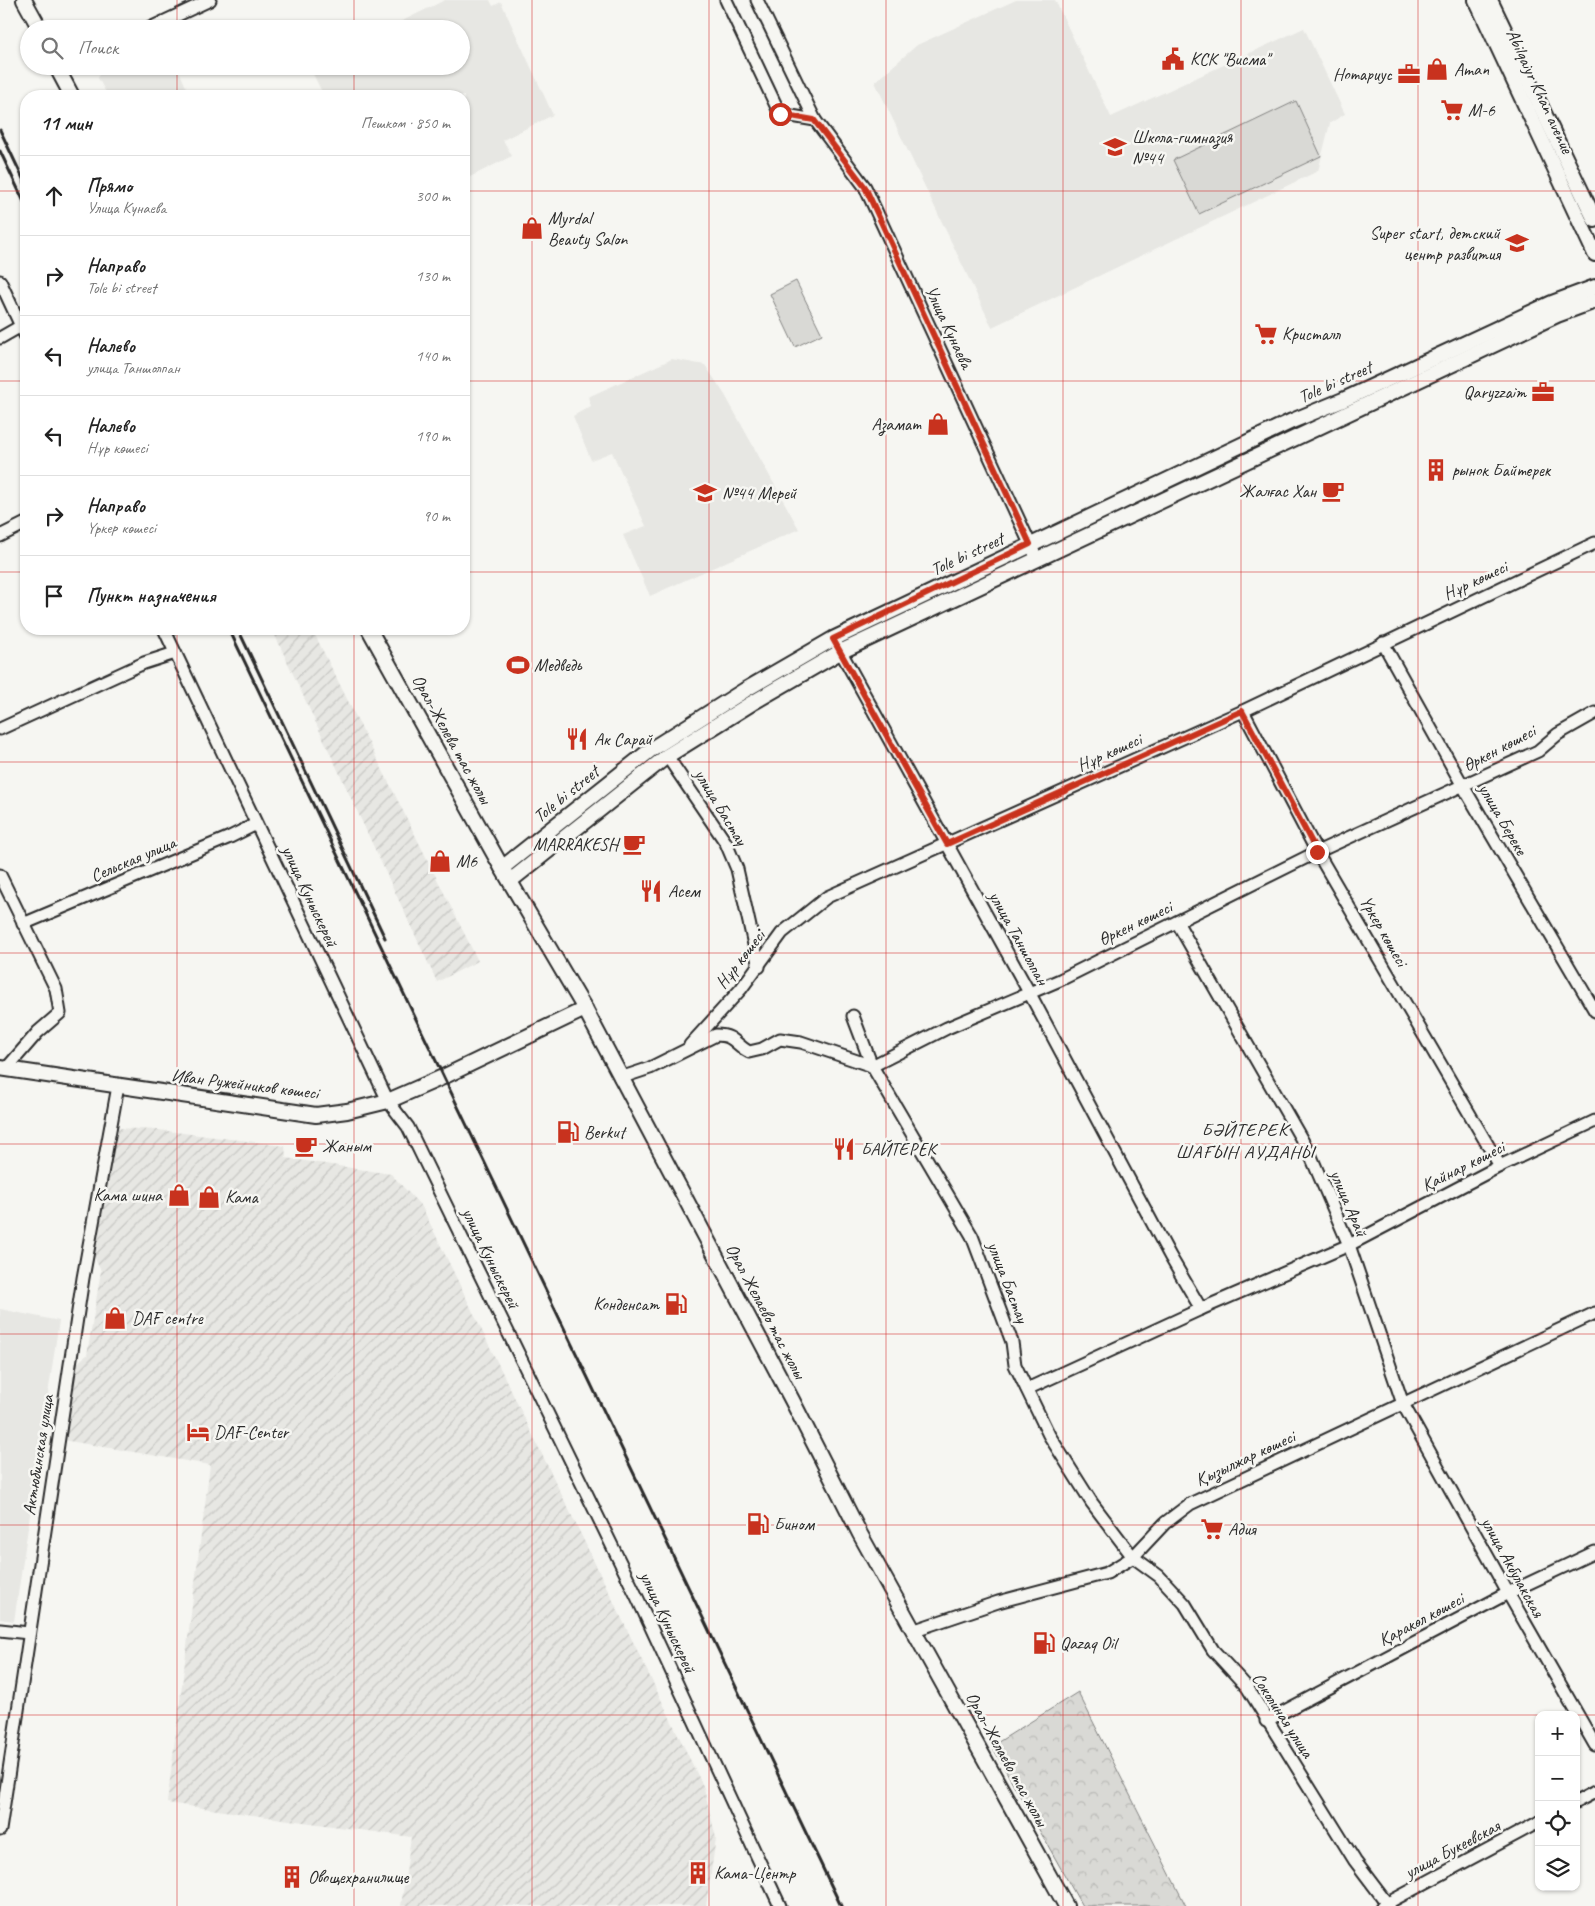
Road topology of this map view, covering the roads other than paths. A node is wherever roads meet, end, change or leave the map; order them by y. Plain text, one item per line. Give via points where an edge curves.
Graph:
1 (24, 0) edge
2 (210, 0) edge
3 (726, 0) edge
4 (757, 0) edge
5 (1476, 0) edge
6 (1490, 0) edge
7 (35, 20) edge
8 (167, 20) edge
9 (63, 75) edge
10 (69, 90) edge
11 (814, 120) junction
12 (1595, 220) edge
13 (1595, 254) edge
14 (0, 281) edge
15 (1595, 287) edge
16 (1595, 301) edge
17 (20, 323) edge
18 (20, 332) edge
19 (0, 338) edge
20 (20, 526) edge
21 (0, 536) edge
22 (1595, 543) edge
23 (1030, 544) junction
24 (1037, 559) junction
25 (167, 635) edge
26 (372, 635) edge
27 (833, 639) junction
28 (1383, 643) junction
29 (840, 652) junction
30 (175, 653) junction
31 (1242, 711) junction
32 (1595, 714) edge
33 (0, 729) edge
34 (667, 756) junction
35 (1463, 786) junction
36 (256, 824) junction
37 (947, 844) junction
38 (1317, 852) junction
39 (502, 868) junction
40 (0, 875) edge
41 (510, 881) junction
42 (1177, 922) junction
43 (23, 924) junction
44 (759, 967) junction
45 (1030, 994) junction
46 (585, 1009) junction
47 (1595, 1011) edge
48 (853, 1016) dead end
49 (684, 1052) junction
50 (872, 1066) junction
51 (3, 1069) edge
52 (620, 1078) junction
53 (118, 1086) junction
54 (388, 1101) junction
55 (1595, 1121) edge
56 (1500, 1166) junction
57 (1349, 1245) junction
58 (1200, 1309) junction
59 (1595, 1313) edge
60 (1027, 1389) junction
61 (1403, 1404) junction
62 (1595, 1552) edge
63 (1133, 1557) junction
64 (1508, 1593) junction
65 (0, 1630) edge
66 (915, 1630) junction
67 (29, 1633) junction
68 (1266, 1721) junction
69 (1595, 1745) edge
70 (1595, 1792) edge
71 (2, 1798) edge
72 (1578, 1801) edge
73 (1535, 1824) edge
74 (0, 1830) edge
75 (1386, 1905) edge
76 (780, 1906) edge
77 (1066, 1906) edge

1 - 7 main road
2 - 8 street
3 - 11 street via 780,114
4 - 11 street, Улица Кунаева
5 - 13 main road, Abilqaiyr Khan avenue
6 - 12 main road, Abilqaiyr Khan avenue
9 - 10 main road
11 - 23 street, Улица Кунаева via 865,187
14 - 17 street
15 - 23 main road, Tole bi street via 1552,303 1292,421
16 - 24 main road, Tole bi street via 1557,315
18 - 19 street
20 - 21 street
22 - 28 street, Нұр көшесі
23 - 24 street, Улица Кунаева
23 - 27 main road, Tole bi street
24 - 29 main road, Tole bi street
25 - 30 street, улица Куныскерей
26 - 39 main road, Орал-Желева тас жолы
27 - 29 street, улица Таншолпан
27 - 39 main road, Tole bi street via 653,748
28 - 31 street, Нұр көшесі
28 - 35 street, улица Береке
29 - 34 main road, Tole bi street
29 - 37 street, улица Таншолпан
30 - 33 street via 144,663
30 - 36 street, улица Куныскерей
31 - 37 street, Нұр көшесі
31 - 38 street, Үркер көшесі
32 - 35 street, Өркен көшесі via 1558,734 1538,750
34 - 41 main road, Tole bi street
34 - 44 street, улица Бастау via 726,843 737,869
35 - 38 street, Өркен көшесі
35 - 47 street, улица Береке
36 - 43 street, Сельская улица
36 - 54 street, улица Куныскерей
37 - 44 street, Нұр көшесі via 827,897 782,933
37 - 45 street, улица Таншолпан
38 - 42 street, Өркен көшесі
38 - 56 street, Үркер көшесі
39 - 41 main road
40 - 43 street
41 - 46 main road
42 - 45 street, Өркен көшесі
42 - 57 street, улица Арай via 1310,1154
43 - 51 street via 56,989 60,1013
44 - 49 street, Нұр көшесі
45 - 50 street, Өркен көшесі via 947,1028
45 - 58 street, улица Таншолпан
46 - 52 main road, Орал Желаево тас жолы
46 - 54 main road, Иван Ружейников көшесі
48 - 50 street, улица Бастау
49 - 50 street via 716,1035 728,1035 738,1047 749,1052 780,1039 801,1042
49 - 52 street
50 - 60 street, улица Бастау via 972,1236 1012,1342 1015,1365
51 - 53 main road, Иван Ружейников көшесі
52 - 66 main road, Орал Желаево тас жолы via 860,1534
53 - 54 main road, Иван Ружейников көшесі via 316,1115
53 - 67 street, Актюбинская улица via 83,1278
54 - 76 street, улица Куныскерей via 408,1127 637,1596
55 - 56 street, Қайнар көшесі
56 - 57 street, Қайнар көшесі
57 - 58 street, Қайнар көшесі
57 - 61 street, улица Арай
58 - 60 street, Қайнар көшесі
59 - 61 street, Қызылжар көшесі
60 - 63 street, улица Бастау via 1049,1435
61 - 63 street, Қызылжар көшесі via 1190,1504 1165,1523
61 - 64 street, улица Акбулакская
62 - 64 street, Қаракөл көшесі
63 - 66 street, Қызылжар көшесі via 1107,1574 998,1602
63 - 68 street, Соколиная улица via 1159,1576 1185,1604 1213,1650 1247,1687
64 - 68 street, Қаракөл көшесі
64 - 69 street, улица Акбулакская
65 - 67 street
66 - 77 main road, Орал-Желаево тас жолы
67 - 71 street, Актюбинская улица
68 - 75 street, Соколиная улица
70 - 72 street
71 - 74 street, Актюбинская улица
73 - 75 street, улица Букеевская

